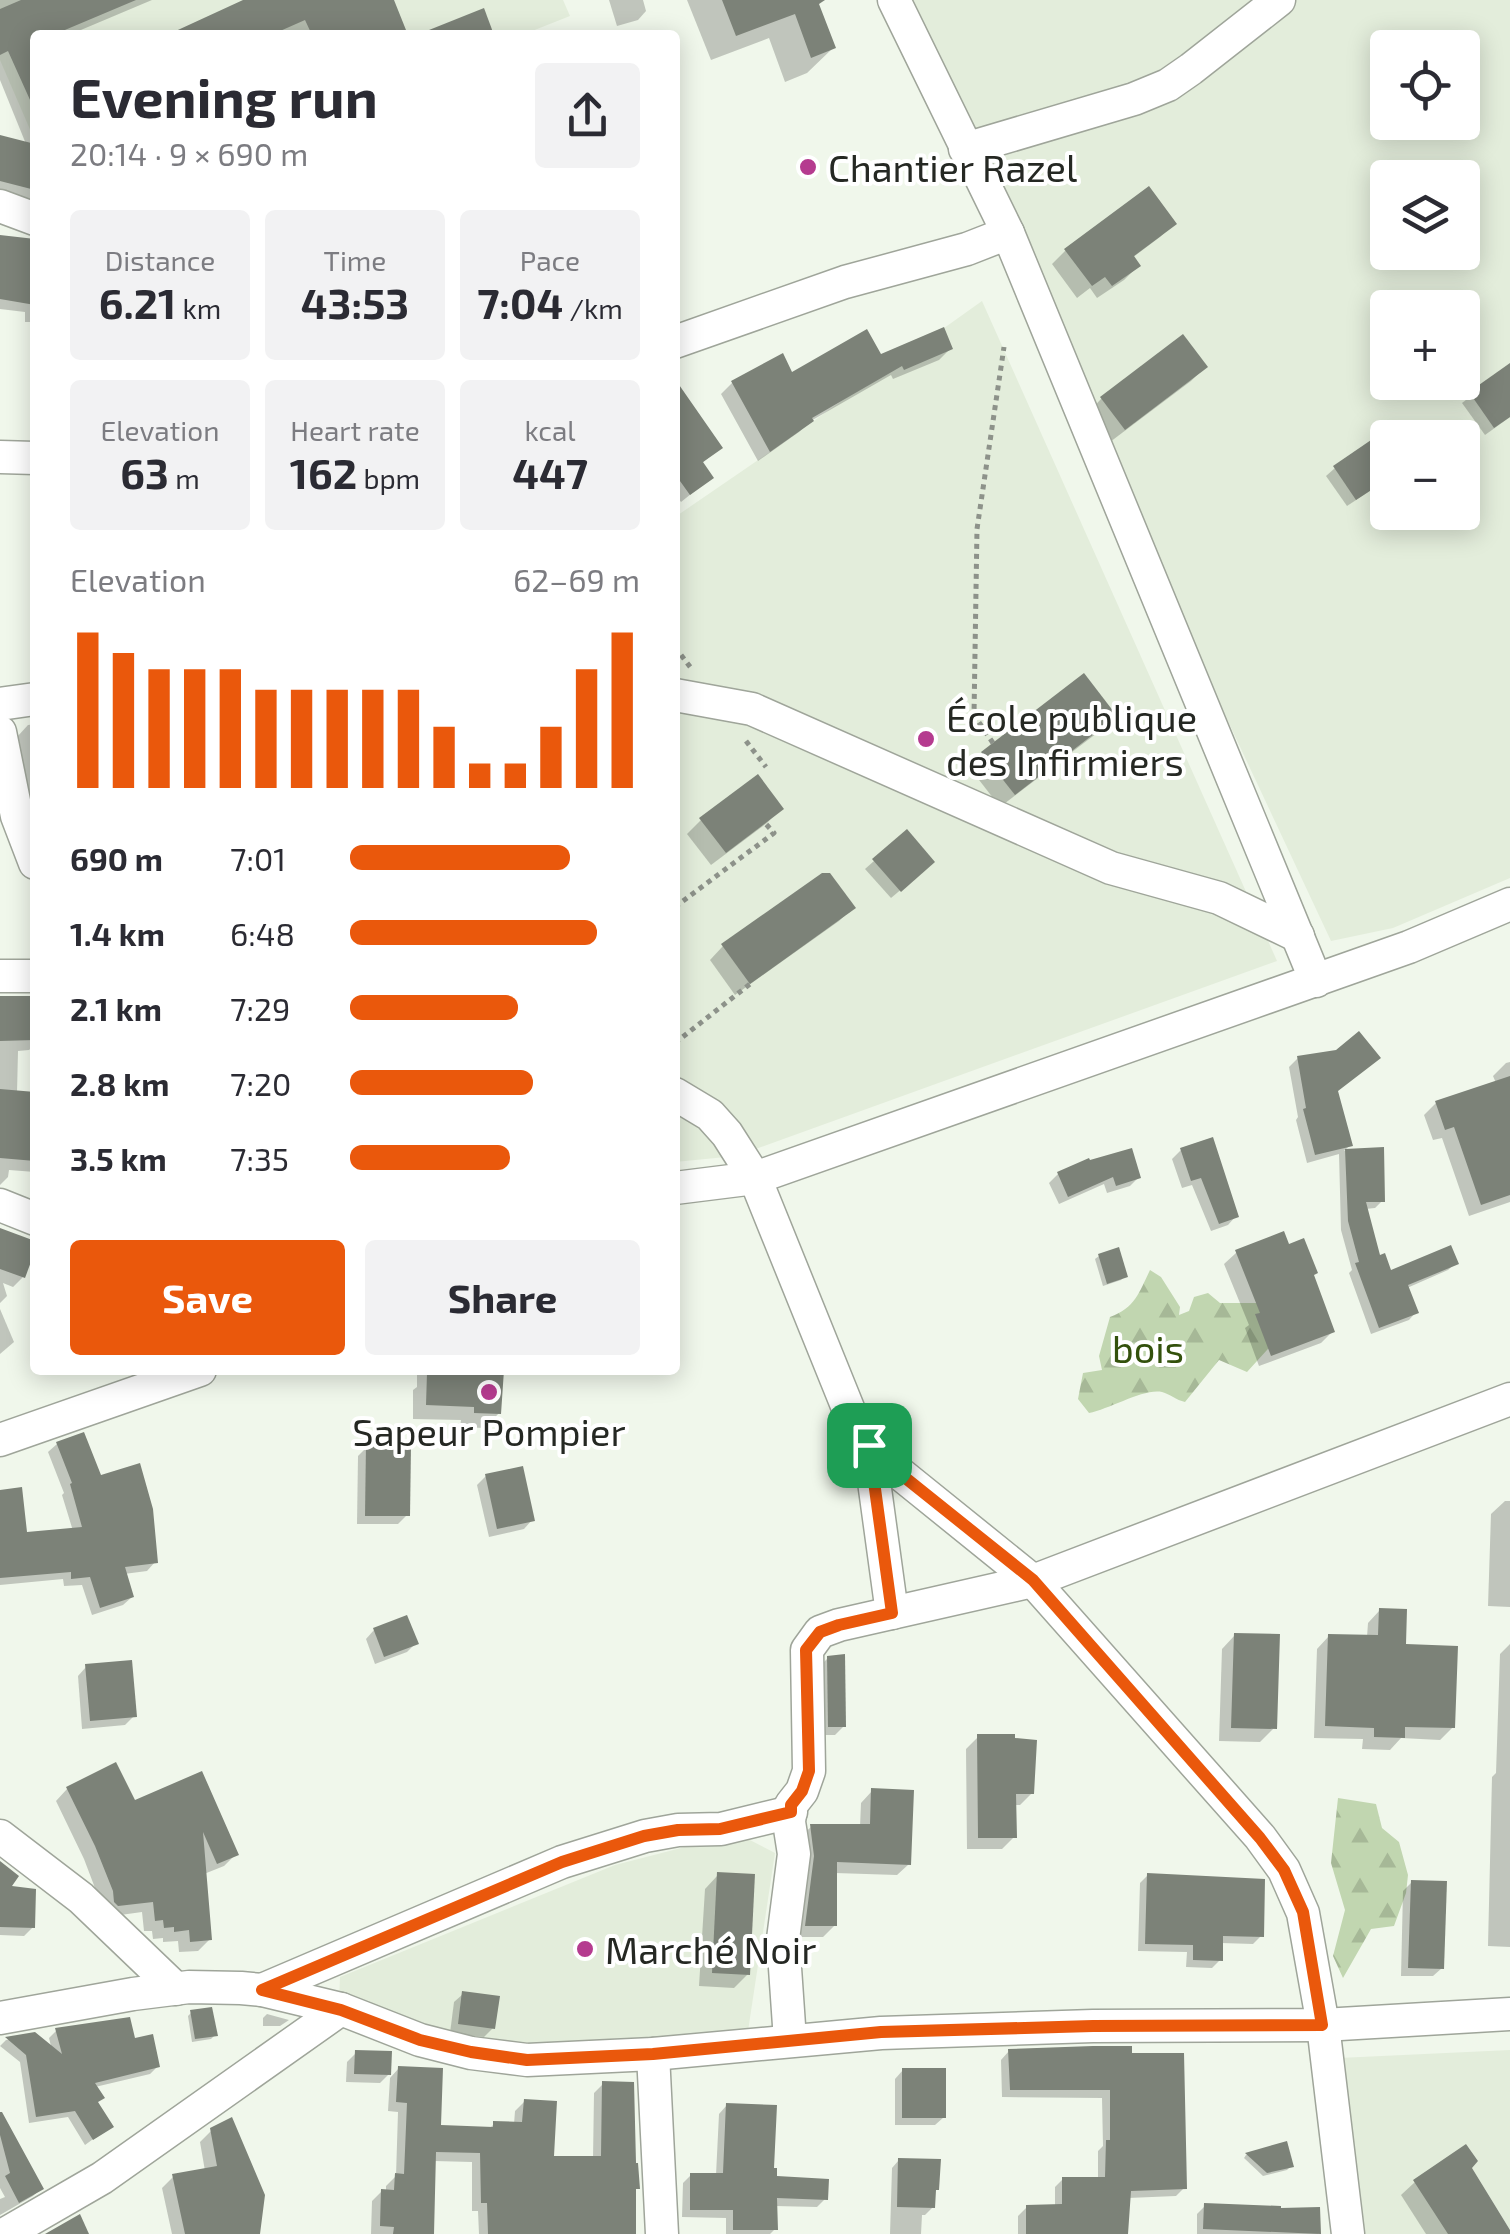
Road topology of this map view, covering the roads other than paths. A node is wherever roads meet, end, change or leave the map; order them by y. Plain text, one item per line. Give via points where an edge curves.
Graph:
1 (894, 0) edge
2 (1278, 0) edge
3 (965, 149) junction
4 (0, 206) edge
5 (30, 217) edge
6 (1008, 233) junction
7 (680, 340) edge
8 (0, 456) edge
9 (30, 458) edge
10 (680, 696) edge
11 (30, 700) edge
12 (0, 704) edge
13 (0, 732) edge
14 (30, 848) edge
15 (1510, 904) edge
16 (1298, 936) junction
17 (0, 976) edge
18 (30, 976) edge
19 (1316, 980) junction
20 (680, 1097) edge
21 (755, 1178) junction
22 (680, 1187) edge
23 (0, 1205) edge
24 (30, 1217) edge
25 (186, 1375) edge
26 (1510, 1399) edge
27 (0, 1440) edge
28 (869, 1445) junction
29 (1033, 1580) junction
30 (892, 1613) junction
31 (791, 1812) junction
32 (0, 1836) edge
33 (176, 1989) junction
34 (262, 1990) junction
35 (341, 2010) junction
36 (1510, 2014) edge
37 (0, 2018) edge
38 (1322, 2025) junction
39 (790, 2040) junction
40 (653, 2054) junction
41 (5, 2234) edge
42 (662, 2234) edge
43 (1348, 2234) edge

1 - 3 street
2 - 3 street via 1168,85
3 - 6 street
4 - 5 street
6 - 7 street
6 - 16 street
8 - 9 street
10 - 16 street via 752,709 1110,868 1219,898
11 - 12 street
13 - 14 street
15 - 19 street
16 - 19 street
17 - 18 street
19 - 21 street
20 - 21 street via 710,1115
21 - 22 street
21 - 28 street via 852,1418
23 - 24 street
25 - 27 street
26 - 29 street
28 - 29 street
28 - 30 street
29 - 30 street
29 - 38 street via 1284,1870 1303,1912
30 - 31 street via 820,1632 806,1650 809,1771
31 - 34 street via 607,1846
31 - 39 street via 794,1854 783,1939
32 - 33 street via 81,1898
33 - 34 street
33 - 37 street
34 - 35 street
35 - 40 street via 420,2040 527,2060
35 - 41 street via 102,2178
36 - 38 street
38 - 39 street via 1093,2026
38 - 43 street
39 - 40 street
40 - 42 street

